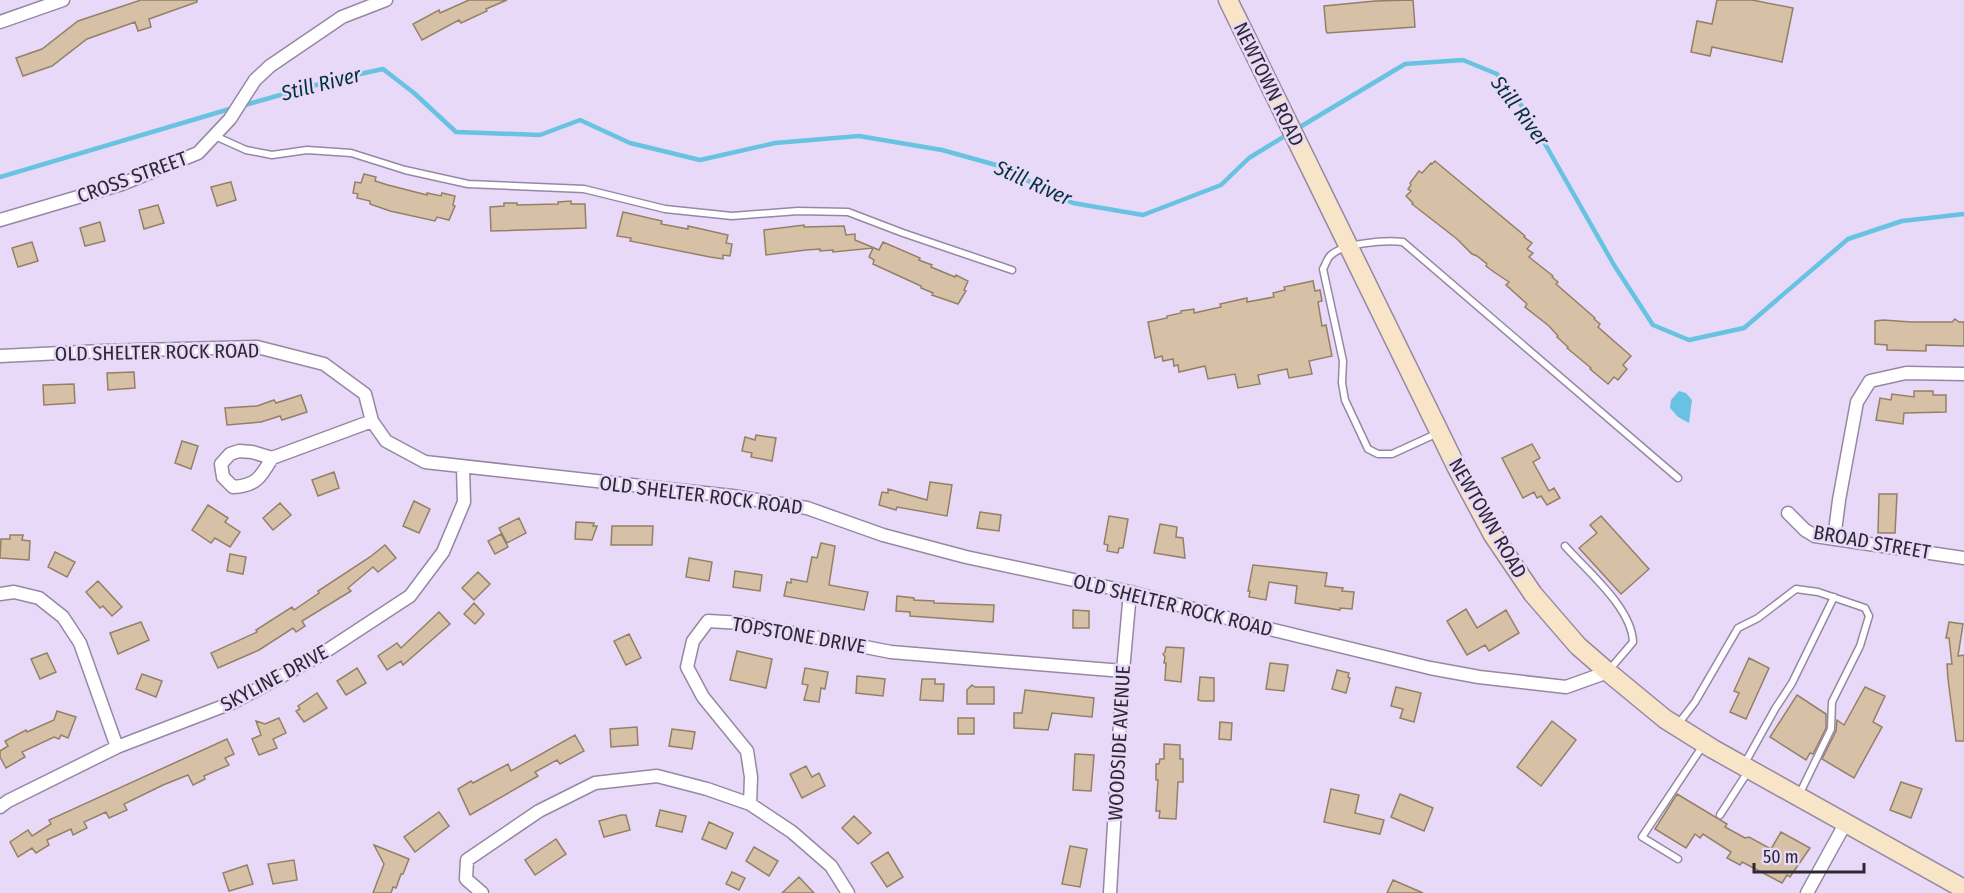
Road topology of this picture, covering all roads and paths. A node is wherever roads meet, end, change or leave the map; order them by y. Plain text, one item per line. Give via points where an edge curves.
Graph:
1 (63, 0) edge
2 (386, 0) edge
3 (1228, 0) edge
4 (0, 22) edge
5 (214, 135) junction
6 (0, 220) edge
7 (1349, 247) junction
8 (1012, 270) dead end
9 (0, 356) edge
10 (1964, 374) edge
11 (372, 421) junction
12 (1439, 432) junction
13 (272, 458) dead end
14 (463, 467) junction
15 (1678, 478) dead end
16 (1788, 513) dead end
17 (1834, 539) junction
18 (1565, 546) dead end
19 (1964, 558) edge
20 (1130, 592) junction
21 (0, 594) edge
22 (1834, 597) junction
23 (1123, 671) junction
24 (1608, 672) junction
25 (1676, 726) junction
26 (1704, 744) junction
27 (117, 747) junction
28 (1746, 768) junction
29 (1798, 798) junction
30 (750, 804) junction
31 (0, 807) edge
32 (1720, 815) dead end
33 (1845, 824) junction
34 (1678, 859) dead end
35 (1962, 890) edge
36 (482, 893) edge
37 (848, 893) edge
38 (1110, 893) edge
39 (1808, 893) edge

1 - 4 street
2 - 5 street, CROSS STREET via 342,17 286,54 255,80 230,119
3 - 7 main road, NEWTOWN ROAD
5 - 6 street, CROSS STREET via 198,153 162,169
5 - 8 lane via 246,150 272,155 308,150 351,153 468,184 584,189 665,209 732,216 848,212
7 - 12 main road, NEWTOWN ROAD
7 - 12 lane via 1330,256 1323,269 1342,361 1345,400 1368,449 1392,454
7 - 15 lane via 1387,240 1403,242
9 - 11 street, OLD SHELTER ROCK ROAD via 257,346 324,364 365,394
10 - 17 street via 1906,373 1870,381 1857,402
11 - 13 street
11 - 14 street, OLD SHELTER ROCK ROAD via 386,441 425,462
12 - 24 main road, NEWTOWN ROAD via 1493,535 1533,594 1578,646
14 - 20 street, OLD SHELTER ROCK ROAD via 732,496 807,508 883,535
14 - 27 street, SKYLINE DRIVE via 464,502 443,552 410,596 317,657 234,702
16 - 17 street, BROAD STREET via 1815,536
17 - 19 street, BROAD STREET
18 - 24 lane via 1622,608 1633,632 1633,642
20 - 23 street, WOODSIDE AVENUE
20 - 24 street, OLD SHELTER ROCK ROAD via 1479,677 1566,687
21 - 27 street via 14,592 39,598 63,617 80,643
22 - 25 lane via 1796,589 1738,628 1695,702
22 - 28 lane
22 - 29 lane via 1865,608 1869,616 1860,646 1832,702 1831,729
23 - 30 street, TOPSTONE DRIVE via 891,651 742,623 708,621 693,641 687,668 703,697 747,751
23 - 38 street, WOODSIDE AVENUE
24 - 25 main road, NEWTOWN ROAD
25 - 26 main road, NEWTOWN ROAD
26 - 28 main road, NEWTOWN ROAD
26 - 34 lane via 1642,837
27 - 31 street, SKYLINE DRIVE
28 - 29 main road, NEWTOWN ROAD
28 - 32 lane
29 - 33 main road, NEWTOWN ROAD
30 - 36 street via 657,776 595,783 539,811 467,860 466,879
30 - 37 street via 792,832 831,867
33 - 35 main road, NEWTOWN ROAD
33 - 39 street

